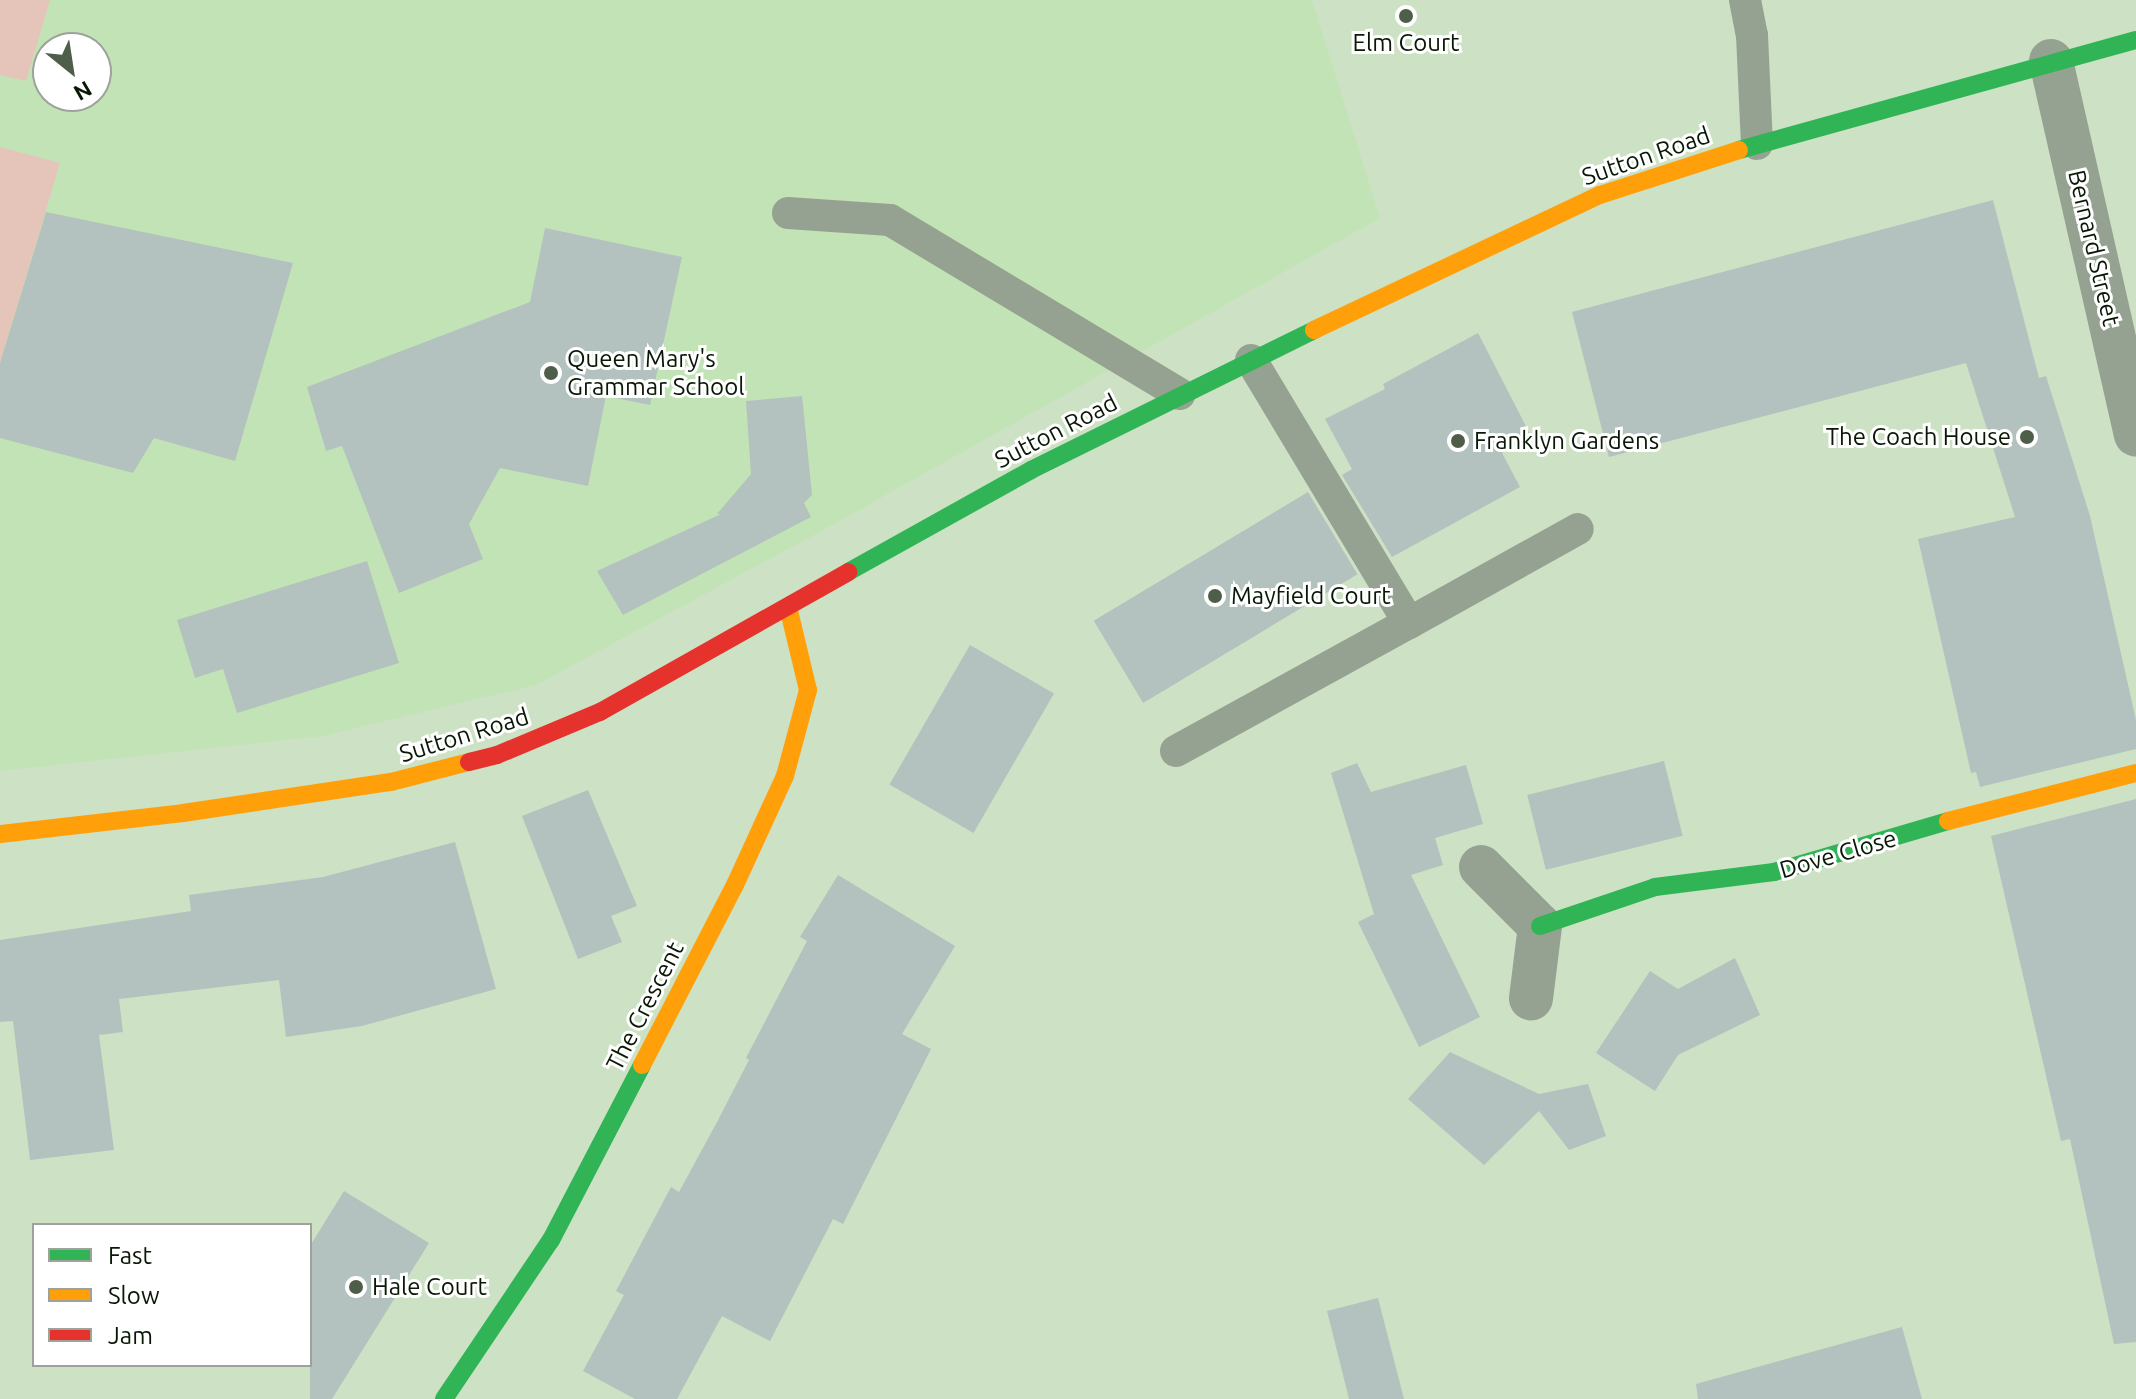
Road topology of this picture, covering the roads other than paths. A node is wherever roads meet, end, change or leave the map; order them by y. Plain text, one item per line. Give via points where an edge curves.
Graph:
1 (1745, 0) edge
2 (2136, 40) edge
3 (2051, 61) junction
4 (1757, 144) junction
5 (788, 213) dead end
6 (1251, 360) junction
7 (1180, 394) junction
8 (2136, 434) edge
9 (1578, 529) dead end
10 (788, 607) junction
11 (1409, 623) junction
12 (1176, 751) dead end
13 (2136, 773) edge
14 (0, 834) edge
15 (1481, 867) dead end
16 (1540, 926) junction
17 (1531, 998) dead end
18 (444, 1399) edge

1 - 4 lane via 1752,35
2 - 3 street, Sutton Road
3 - 4 street, Sutton Road
3 - 8 street, Bernard Street
4 - 6 street, Sutton Road via 1600,195
5 - 7 lane via 890,220
6 - 7 street, Sutton Road
6 - 11 lane
7 - 10 street, Sutton Road via 1031,470
9 - 11 lane
10 - 14 street, Sutton Road via 600,712 497,755 391,782
10 - 18 street, The Crescent via 808,690 785,776 735,885 551,1240
11 - 12 lane
13 - 16 street, Dove Close via 1774,872 1655,887
15 - 16 street
16 - 17 street

